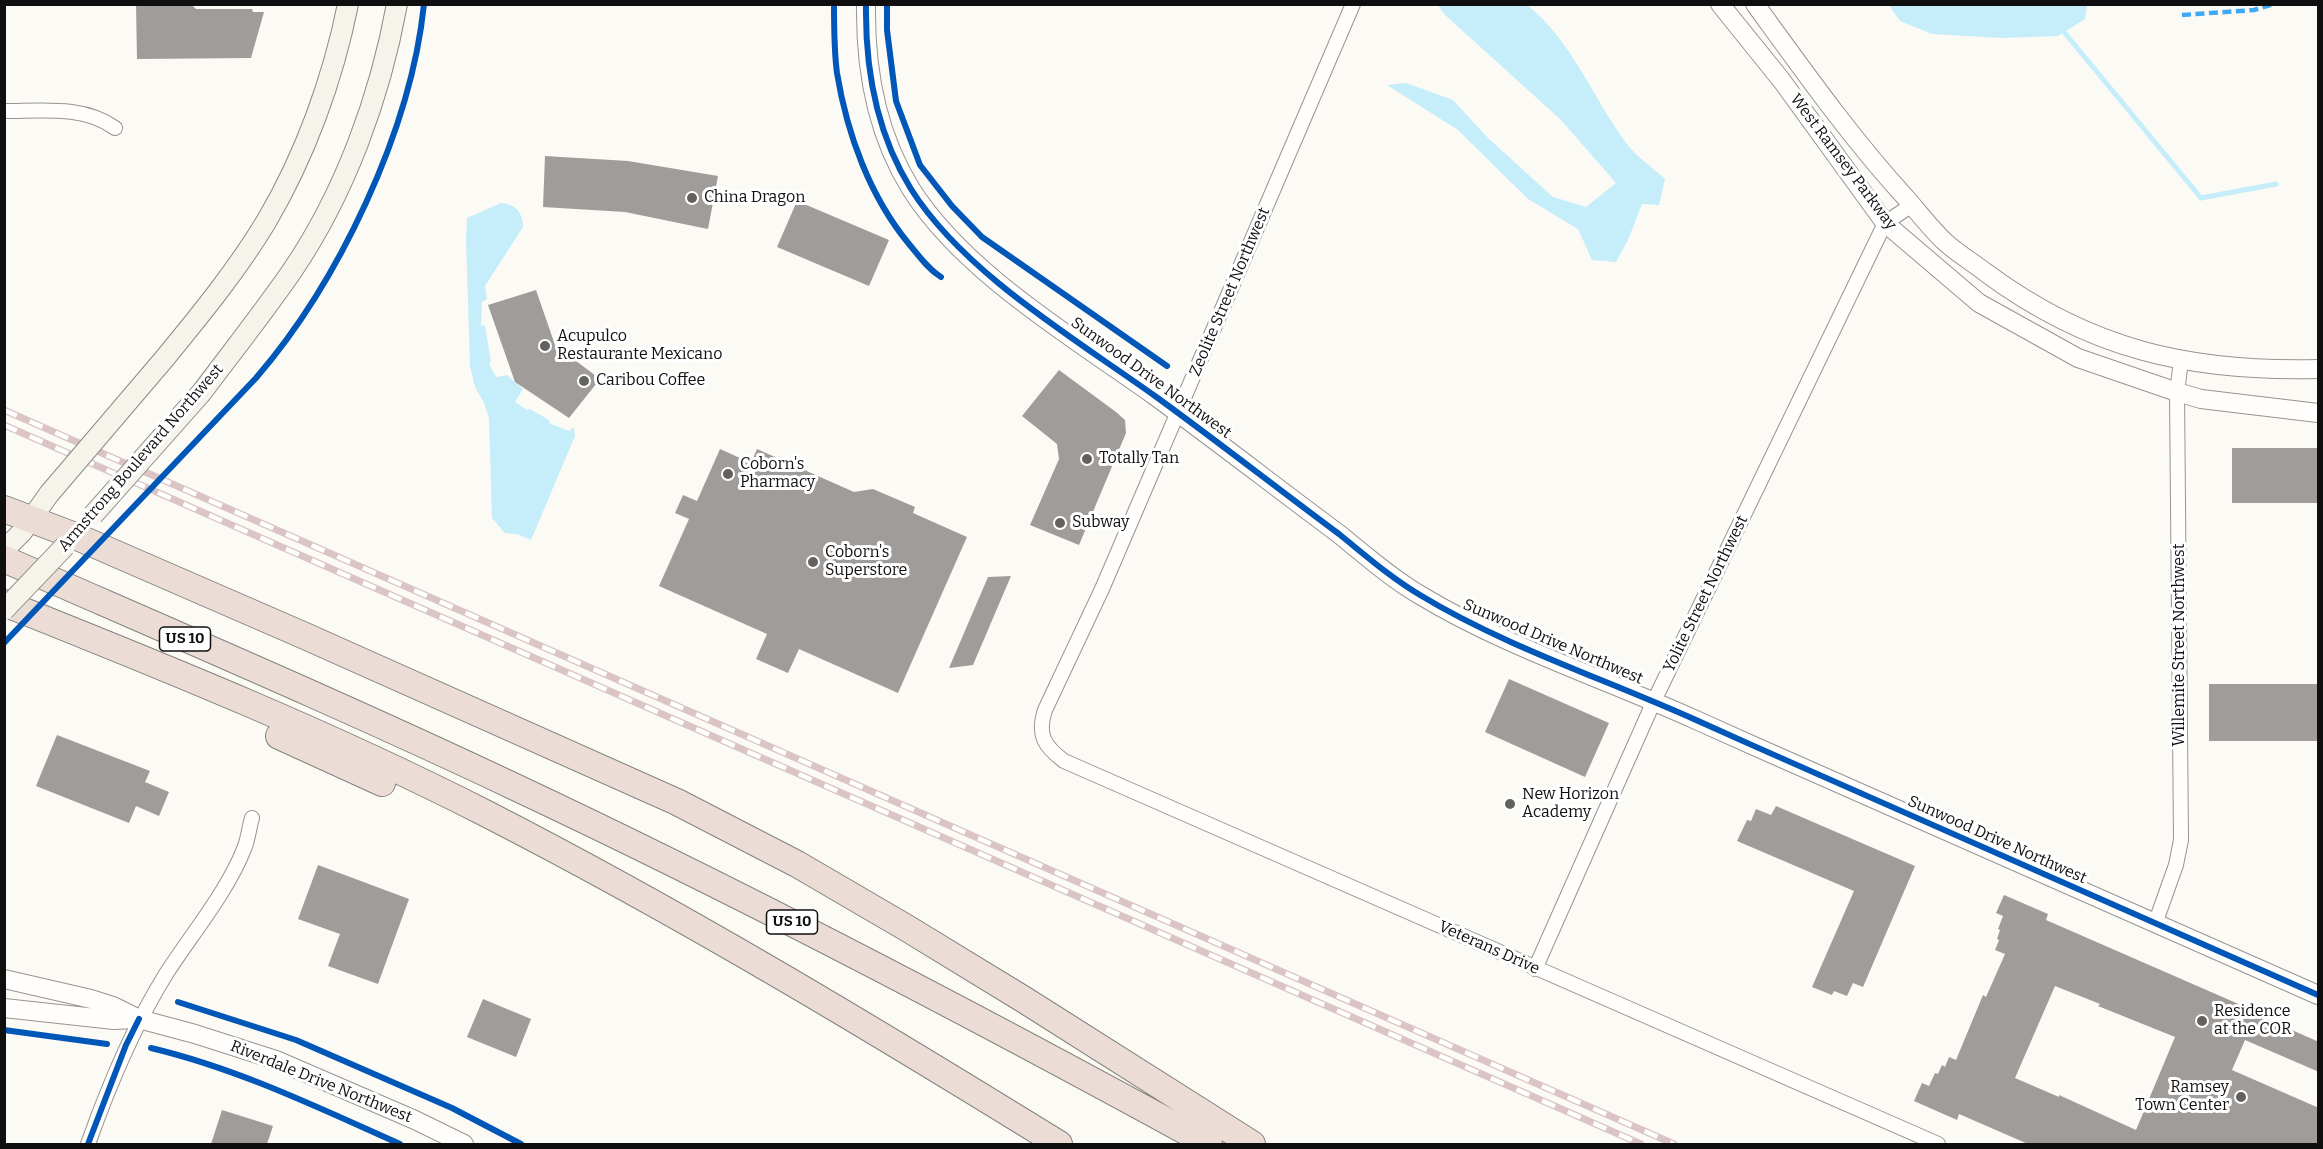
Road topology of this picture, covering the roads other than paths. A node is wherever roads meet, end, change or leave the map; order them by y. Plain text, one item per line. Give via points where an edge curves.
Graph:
1 (348, 4) edge
2 (396, 4) edge
3 (866, 4) edge
4 (1353, 4) edge
5 (1720, 4) edge
6 (1755, 4) edge
7 (4, 111) edge
8 (114, 128) dead end
9 (1912, 205) junction
10 (1885, 223) junction
11 (2181, 361) junction
12 (2319, 369) edge
13 (2177, 392) junction
14 (1177, 412) junction
15 (2319, 413) edge
16 (4, 509) edge
17 (26, 526) junction
18 (70, 541) junction
19 (4, 550) edge
20 (4, 560) edge
21 (4, 603) edge
22 (4, 610) edge
23 (4, 622) edge
24 (1654, 701) junction
25 (1046, 744) joint
26 (252, 818) dead end
27 (2155, 924) junction
28 (1535, 969) junction
29 (4, 979) edge
30 (2319, 995) edge
31 (820, 1000) junction
32 (4, 1008) edge
33 (140, 1019) junction
34 (88, 1144) edge
35 (464, 1144) edge
36 (1059, 1144) edge
37 (1209, 1144) edge
38 (1252, 1144) edge
39 (1938, 1144) edge

1 - 17 main road, bridge via 333,66 302,149 282,193 246,253
2 - 18 main road, Armstrong Boulevard Northwest, bridge via 370,106 350,161 293,270 202,392
3 - 14 street, Sunwood Drive Northwest via 866,44 878,114 892,157 933,220 974,262
4 - 14 street, Zeolite Street Northwest
5 - 10 street, West Ramsey Parkway via 1782,81
6 - 9 street, West Ramsey Parkway via 1880,170
7 - 8 street via 86,114 102,118
9 - 10 street
9 - 11 street, West Ramsey Parkway via 1945,242 2015,294 2065,322 2119,345
10 - 13 street, West Ramsey Parkway via 1979,303 2078,358
10 - 24 street, Yolite Street Northwest
11 - 12 street, West Ramsey Parkway via 2239,369
11 - 13 street, Willemite Street Northwest
13 - 15 street, West Ramsey Parkway via 2201,399
13 - 27 street, Willemite Street Northwest via 2181,840
14 - 24 street, Sunwood Drive Northwest via 1414,592 1467,622
14 - 25 street, Zeolite Street Northwest via 1102,589 1045,710 1041,730
16 - 17 highway
17 - 18 highway
17 - 19 main road
18 - 22 main road, Armstrong Boulevard Northwest, bridge
18 - 38 highway via 564,750 754,841 1014,993
20 - 37 highway, US 10 via 365,717 688,870 924,990
21 - 31 highway, US 10 via 339,743 483,812 705,932
23 - 31 highway via 199,699 426,802
24 - 27 street, Sunwood Drive Northwest
24 - 28 street, Yolite Street Northwest
25 - 28 street, Veterans Drive via 1064,761
26 - 33 street via 244,849 230,877
27 - 30 street, Sunwood Drive Northwest
28 - 39 street, Veterans Drive
29 - 33 street, Riverdale Drive Northwest via 91,999
31 - 36 highway, US 10
32 - 33 street, Riverdale Drive Northwest via 114,1020
33 - 34 street
33 - 35 street, Riverdale Drive Northwest via 276,1060

